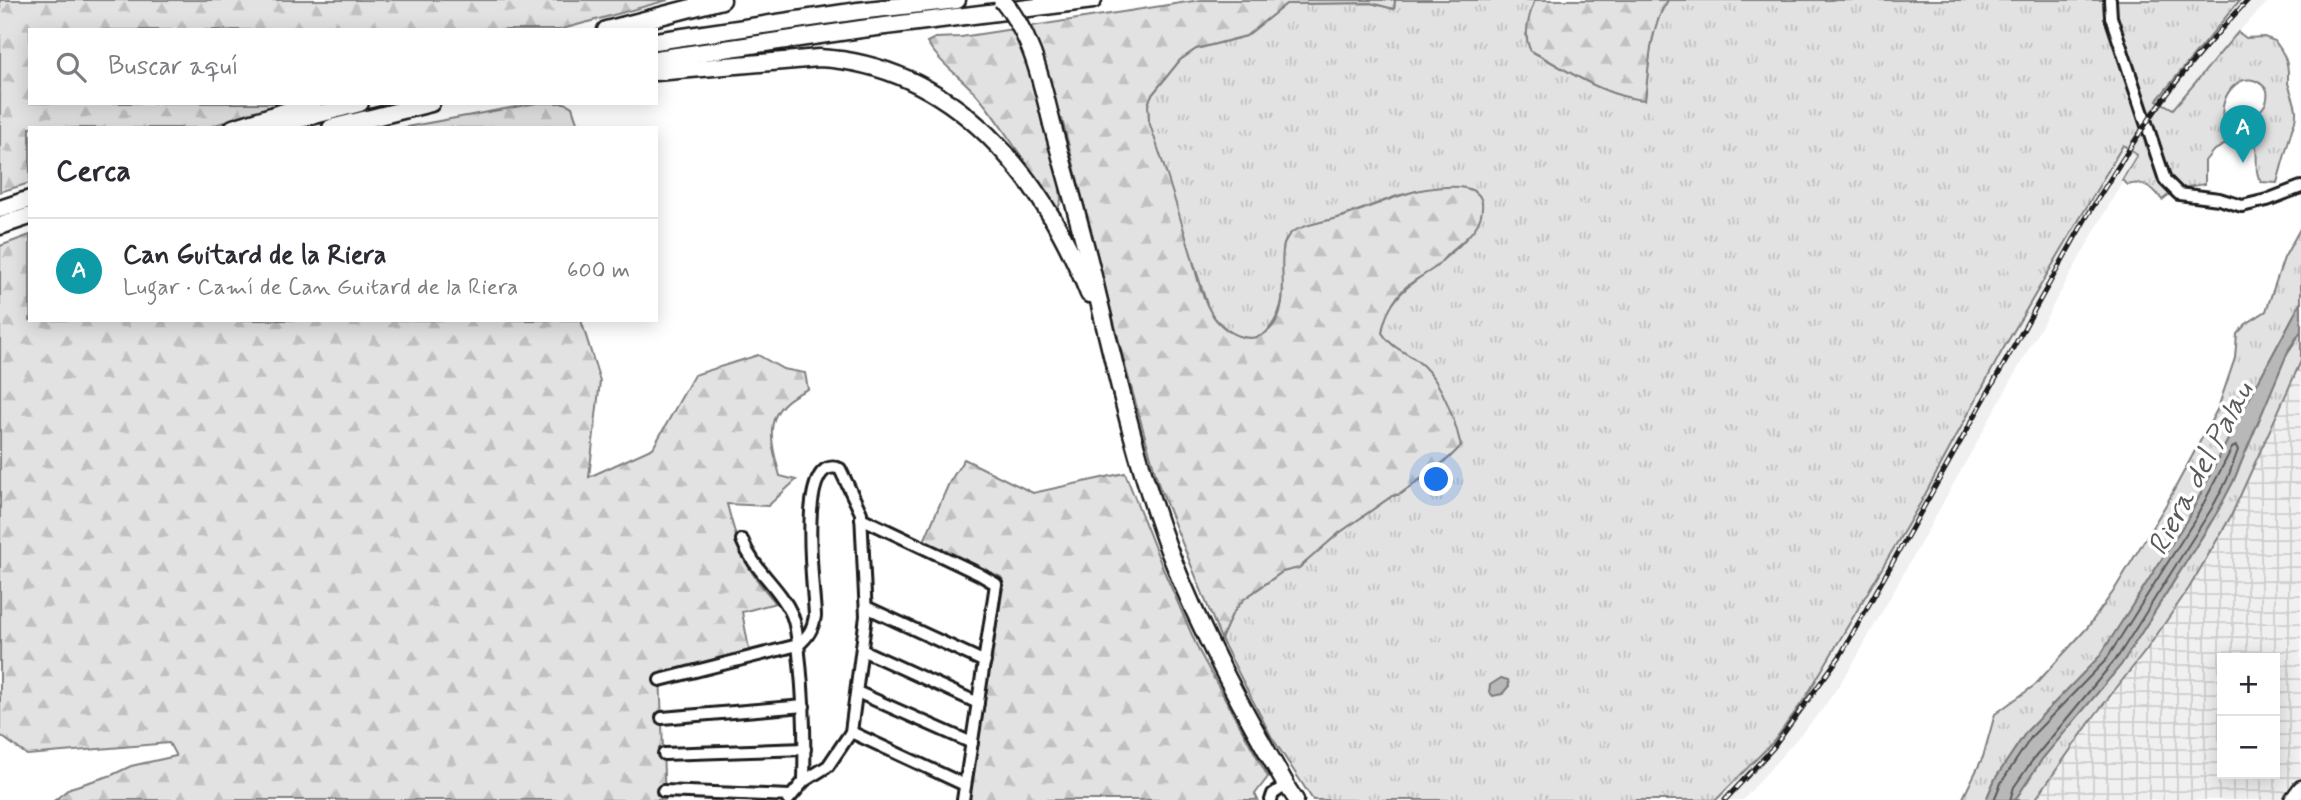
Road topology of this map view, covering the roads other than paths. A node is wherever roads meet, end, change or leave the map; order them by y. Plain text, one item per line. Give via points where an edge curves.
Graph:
1 (722, 0) edge
2 (957, 0) edge
3 (1002, 0) edge
4 (1093, 0) edge
5 (2110, 0) edge
6 (614, 28) edge
7 (658, 41) edge
8 (658, 59) edge
9 (658, 72) edge
10 (307, 105) edge
11 (352, 105) edge
12 (423, 105) edge
13 (239, 126) edge
14 (273, 126) edge
15 (339, 126) edge
16 (2301, 187) edge
17 (28, 200) edge
18 (0, 209) edge
19 (28, 217) edge
20 (0, 226) edge
21 (1105, 334) junction
22 (861, 518) junction
23 (742, 540) dead end
24 (866, 607) junction
25 (798, 645) junction
26 (863, 651) junction
27 (985, 662) junction
28 (660, 680) dead end
29 (857, 692) junction
30 (978, 703) junction
31 (804, 706) junction
32 (662, 718) dead end
33 (851, 732) junction
34 (972, 743) junction
35 (804, 749) junction
36 (664, 754) dead end
37 (804, 780) junction
38 (965, 785) junction
39 (1286, 785) junction
40 (2301, 788) edge
41 (663, 791) dead end
42 (790, 798) edge
43 (962, 800) edge
44 (1271, 800) edge
45 (1296, 800) edge
46 (2292, 800) edge

1 - 6 highway
2 - 7 highway
3 - 21 highway, bridge via 1026,38
4 - 8 highway
5 - 16 street via 2111,17 2165,180 2179,194 2242,206
9 - 21 highway via 831,58 883,68 924,86 972,121 1021,173 1063,238
10 - 13 highway
11 - 14 highway
12 - 15 highway
17 - 18 highway
19 - 20 highway
21 - 39 highway via 1171,554 1221,665
22 - 24 street
22 - 25 street via 840,469 825,470 815,487 810,519 816,617
22 - 27 street via 996,584
23 - 25 street via 757,569 783,599
24 - 26 street
24 - 27 street
25 - 28 street
25 - 31 street
26 - 29 street
26 - 30 street
27 - 30 street
29 - 33 street
29 - 34 street
30 - 34 street
31 - 32 street
31 - 35 street
33 - 37 street via 828,766
33 - 38 street
34 - 38 street
35 - 36 street
35 - 37 street
37 - 42 street
38 - 43 street
39 - 44 street
39 - 45 main road
40 - 46 main road
41 - 42 street

